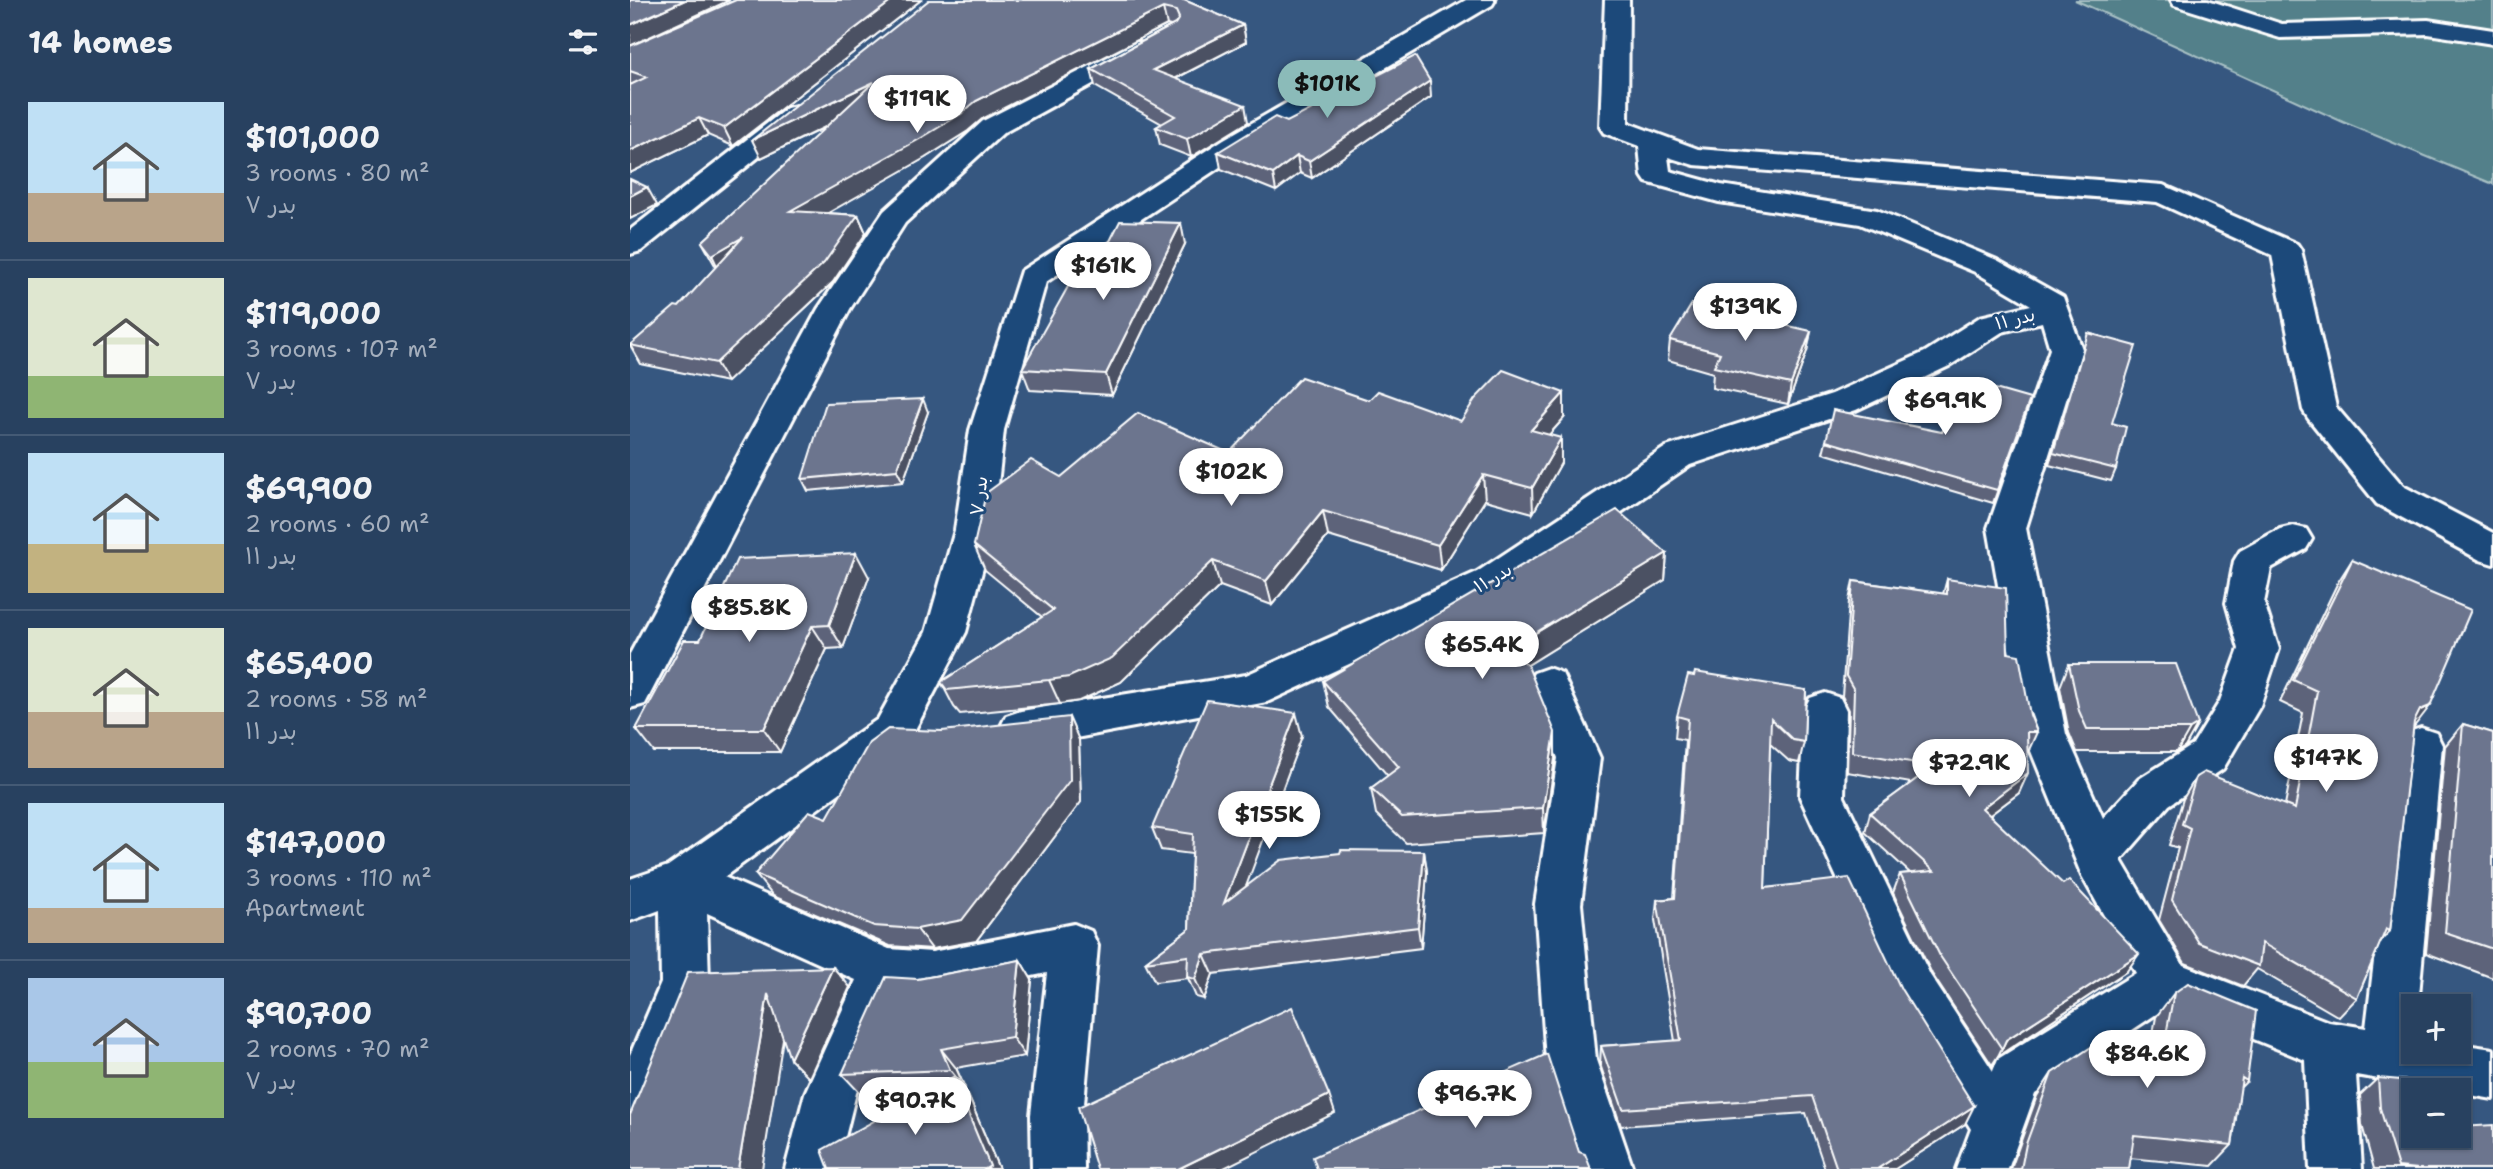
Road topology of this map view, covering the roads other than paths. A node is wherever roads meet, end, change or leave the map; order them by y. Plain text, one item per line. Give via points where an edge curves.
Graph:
1 (1483, 0) edge
2 (1617, 0) edge
3 (2183, 0) edge
4 (1168, 34) edge
5 (2493, 37) edge
6 (812, 101) edge
7 (1652, 141) junction
8 (630, 245) edge
9 (2054, 310) junction
10 (2293, 539) dead end
11 (2493, 550) edge
12 (1548, 684) dead end
13 (630, 692) edge
14 (1825, 710) dead end
15 (981, 732) edge
16 (2421, 745) dead end
17 (2096, 857) junction
18 (683, 881) junction
19 (630, 900) edge
20 (887, 971) junction
21 (2166, 981) junction
22 (2329, 1046) junction
23 (2386, 1058) junction
24 (2493, 1073) edge
25 (630, 1116) edge
26 (1990, 1147) edge
27 (811, 1169) edge
28 (1058, 1169) edge
29 (1607, 1169) edge
30 (2336, 1169) edge

1 - 18 street, بدر ۷ via 1234,145 1032,278 987,430 974,530 946,632 911,732
2 - 7 street via 1614,127
3 - 5 street via 2280,31 2428,27
4 - 13 street via 993,127 894,217 834,309
6 - 8 street
7 - 9 street via 1656,176 1719,193 1867,216 1986,266 2052,304
7 - 11 street via 1694,157 2163,194 2286,250 2320,410 2390,495
9 - 15 street, بدر ۱۱ via 1991,324 1937,359 1844,402 1678,456 1491,582 1252,690 1060,724
9 - 17 street via 2066,349 2007,528 2045,734
10 - 17 street via 2253,561 2245,603 2259,649 2239,706 2208,757 2154,792
12 - 29 street via 1579,758 1558,904 1572,1060
14 - 26 street via 1822,797
16 - 23 street
17 - 21 street
18 - 19 street, بدر ۷
18 - 20 street
18 - 25 street via 685,983
20 - 27 street via 817,1127
20 - 28 street via 932,974 1074,946 1057,1115
21 - 22 street
21 - 26 street via 2016,1077
22 - 23 street
22 - 30 street
23 - 24 street

